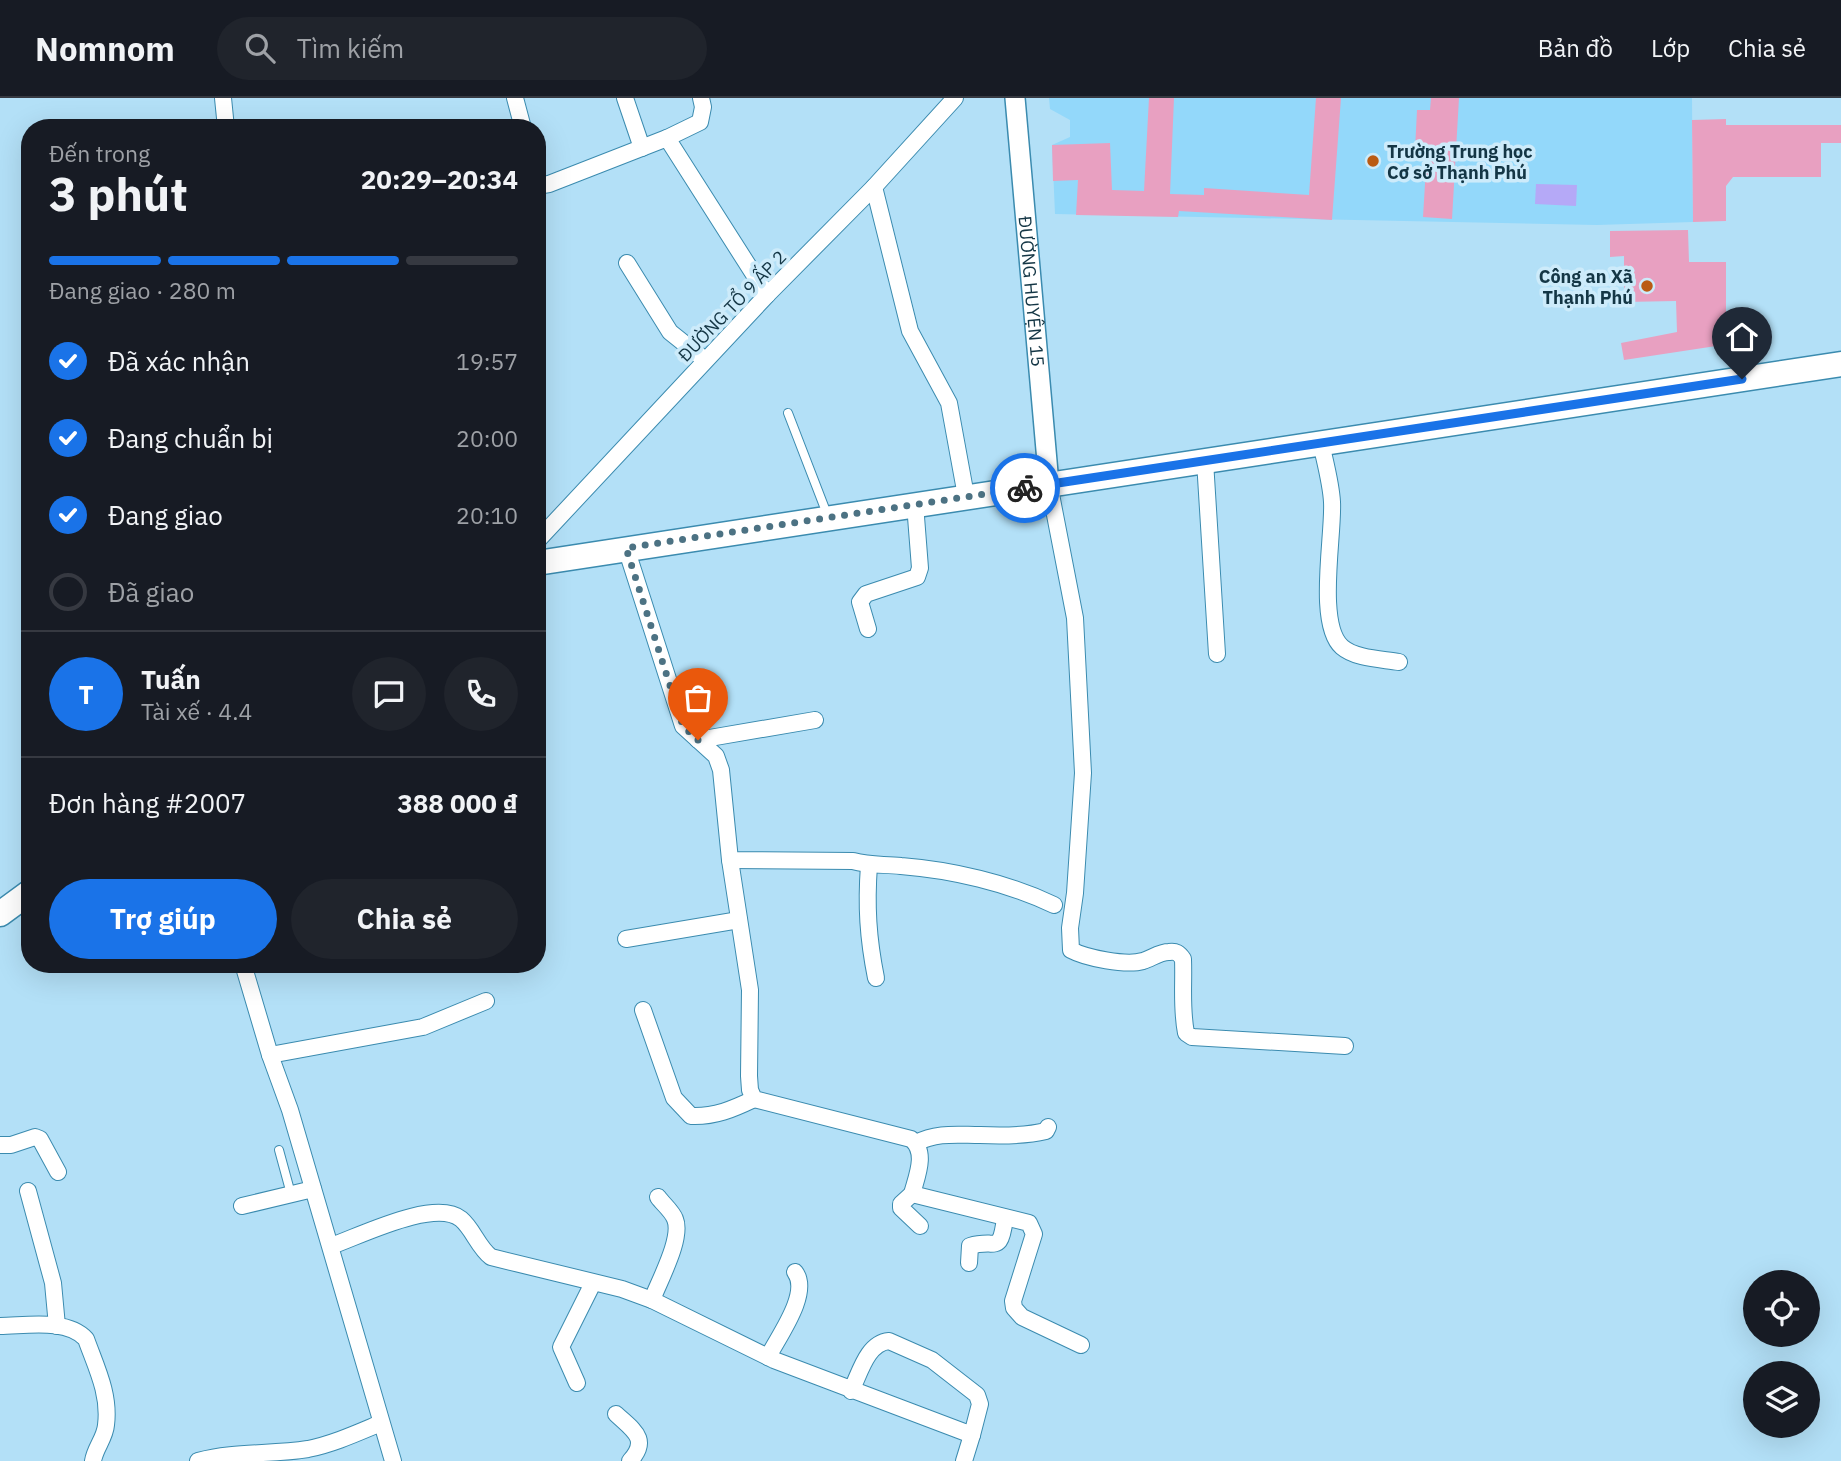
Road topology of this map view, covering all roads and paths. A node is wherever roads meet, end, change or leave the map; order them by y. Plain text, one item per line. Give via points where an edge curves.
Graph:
1 (223, 98) edge
2 (514, 98) edge
3 (625, 98) edge
4 (701, 98) edge
5 (955, 98) edge
6 (1015, 98) edge
7 (225, 119) edge
8 (520, 119) edge
9 (667, 138) junction
10 (642, 148) junction
11 (546, 184) edge
12 (874, 187) junction
13 (627, 263) dead end
14 (767, 295) junction
15 (705, 360) junction
16 (1841, 364) edge
17 (788, 412) dead end
18 (1321, 443) junction
19 (1205, 460) junction
20 (1049, 484) junction
21 (966, 496) junction
22 (915, 504) junction
23 (828, 517) junction
24 (546, 531) edge
25 (626, 548) junction
26 (546, 561) edge
27 (868, 629) dead end
28 (1217, 654) dead end
29 (1399, 663) dead end
30 (814, 720) dead end
31 (698, 740) junction
32 (730, 860) junction
33 (869, 865) junction
34 (21, 899) edge
35 (1054, 905) dead end
36 (0, 914) edge
37 (739, 920) junction
38 (626, 939) dead end
39 (246, 973) edge
40 (876, 978) dead end
41 (486, 1001) dead end
42 (643, 1010) dead end
43 (1345, 1045) dead end
44 (270, 1055) junction
45 (754, 1099) junction
46 (1048, 1127) dead end
47 (916, 1143) junction
48 (0, 1145) edge
49 (279, 1150) dead end
50 (58, 1172) dead end
51 (313, 1189) junction
52 (28, 1191) dead end
53 (291, 1194) junction
54 (912, 1194) junction
55 (658, 1197) dead end
56 (242, 1206) dead end
57 (1004, 1217) junction
58 (920, 1226) dead end
59 (331, 1246) junction
60 (969, 1263) dead end
61 (795, 1272) dead end
62 (593, 1283) junction
63 (652, 1300) junction
64 (0, 1326) edge
65 (57, 1326) junction
66 (1082, 1345) dead end
67 (768, 1357) junction
68 (577, 1383) dead end
69 (851, 1391) junction
70 (616, 1414) dead end
71 (381, 1423) junction
72 (972, 1435) junction
73 (93, 1461) edge
74 (198, 1461) edge
75 (393, 1461) edge
76 (630, 1461) edge
77 (964, 1461) edge

1 - 7 street
2 - 8 street
3 - 10 street
4 - 9 street via 701,120
5 - 12 street, ĐƯỜNG TỔ 9 ẤP 2
6 - 20 street, ĐƯỜNG HUYỆN 15
9 - 10 street
9 - 14 street
10 - 11 street
12 - 14 street, ĐƯỜNG TỔ 9 ẤP 2
12 - 21 street via 910,331 949,403
13 - 15 street via 670,332
14 - 15 street, ĐƯỜNG TỔ 9 ẤP 2
15 - 24 street, ĐƯỜNG TỔ 9 ẤP 2
16 - 18 main road
17 - 23 lane
18 - 19 main road
18 - 29 street via 1332,502 1327,571 1333,633 1342,646 1361,656
19 - 20 main road
19 - 28 street
20 - 21 main road
20 - 43 street via 1075,618 1083,773 1071,950 1140,962 1171,951 1179,953 1184,959 1184,1025 1192,1037
21 - 22 main road
22 - 23 main road
22 - 27 street via 917,577 866,594 860,602
23 - 25 main road
25 - 26 main road
25 - 31 street via 683,726
30 - 31 street
31 - 32 street via 716,755 721,771
32 - 33 street
32 - 37 street
33 - 35 street via 948,873
33 - 40 street via 868,937
34 - 36 main road
37 - 38 street
37 - 45 street via 750,990 749,1076
39 - 44 street
41 - 44 street via 423,1027
42 - 45 street via 674,1098 691,1116 725,1113
44 - 51 street
45 - 47 street
46 - 47 street via 1034,1134 930,1136
47 - 54 street via 920,1161
48 - 50 street via 40,1139
49 - 53 lane
51 - 53 street
51 - 59 street
52 - 65 street via 53,1283
53 - 56 street
54 - 57 street
54 - 58 street via 901,1208
55 - 63 street via 677,1226
57 - 60 street via 1001,1240 970,1246
57 - 66 street via 1029,1223 1034,1234 1013,1301 1017,1314
59 - 62 street via 419,1214 443,1212 463,1220 491,1257
59 - 71 street
61 - 67 street via 800,1294
62 - 63 street
62 - 68 street via 562,1347
63 - 67 street
64 - 65 street
65 - 73 street via 86,1339 104,1388 106,1424
67 - 69 street
69 - 72 street
69 - 72 street via 871,1350 890,1341 932,1360 977,1395 980,1404
70 - 76 street via 639,1438 639,1451
71 - 74 street via 312,1448
71 - 75 street
72 - 77 street

